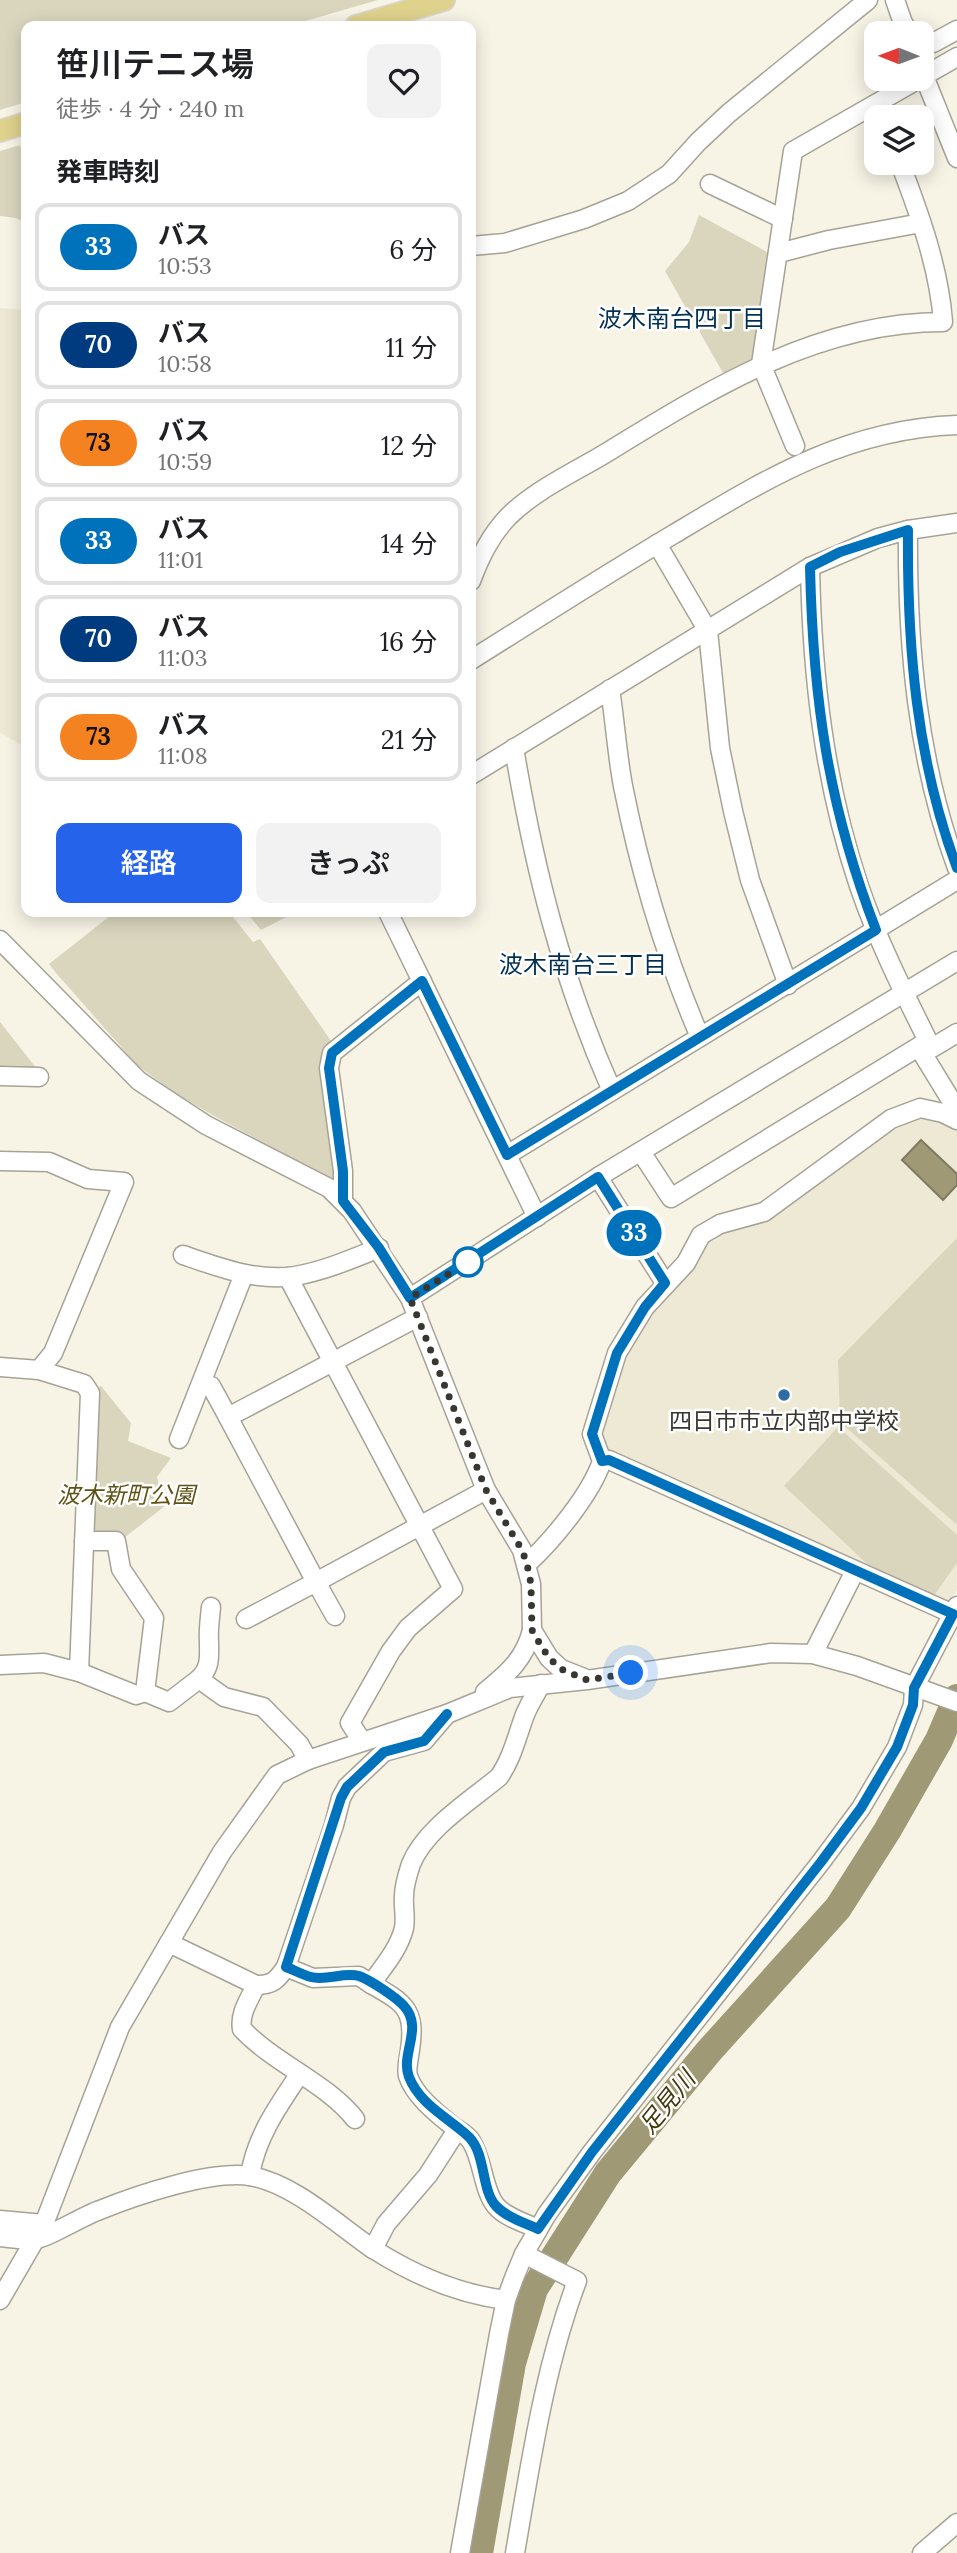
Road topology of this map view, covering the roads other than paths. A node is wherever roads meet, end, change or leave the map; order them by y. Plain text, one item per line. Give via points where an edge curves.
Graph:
1 (444, 0) edge
2 (868, 0) edge
3 (895, 0) edge
4 (373, 21) edge
5 (902, 21) edge
6 (957, 30) edge
7 (934, 42) edge
8 (957, 57) edge
9 (934, 70) edge
10 (904, 91) edge
11 (928, 91) edge
12 (887, 105) edge
13 (864, 118) edge
14 (21, 125) edge
15 (0, 131) edge
16 (957, 158) edge
17 (904, 175) edge
18 (710, 184) dead end
19 (783, 219) junction
20 (921, 223) junction
21 (476, 246) edge
22 (779, 253) junction
23 (950, 322) edge
24 (761, 364) junction
25 (957, 425) edge
26 (795, 446) dead end
27 (957, 523) edge
28 (908, 530) junction
29 (657, 544) junction
30 (810, 567) junction
31 (476, 568) edge
32 (708, 631) junction
33 (476, 657) edge
34 (610, 690) junction
35 (514, 748) junction
36 (476, 772) edge
37 (957, 868) edge
38 (957, 880) edge
39 (390, 917) edge
40 (876, 930) junction
41 (0, 940) edge
42 (957, 961) edge
43 (422, 981) junction
44 (788, 985) junction
45 (904, 993) junction
46 (957, 1033) edge
47 (699, 1037) junction
48 (926, 1049) junction
49 (0, 1076) edge
50 (39, 1076) dead end
51 (612, 1091) junction
52 (957, 1110) edge
53 (957, 1120) edge
54 (641, 1152) junction
55 (507, 1155) junction
56 (0, 1161) edge
57 (598, 1177) junction
58 (343, 1201) junction
59 (537, 1217) junction
60 (379, 1248) junction
61 (183, 1255) dead end
62 (244, 1274) junction
63 (288, 1277) junction
64 (665, 1283) junction
65 (410, 1298) junction
66 (418, 1317) junction
67 (333, 1362) junction
68 (0, 1367) edge
69 (39, 1370) junction
70 (211, 1386) dead end
71 (228, 1417) junction
72 (179, 1439) dead end
73 (602, 1461) junction
74 (486, 1490) junction
75 (418, 1525) junction
76 (85, 1541) junction
77 (527, 1564) junction
78 (855, 1571) junction
79 (316, 1582) junction
80 (211, 1606) dead end
81 (955, 1610) edge
82 (335, 1616) dead end
83 (246, 1619) dead end
84 (532, 1630) junction
85 (813, 1654) junction
86 (0, 1665) edge
87 (79, 1672) junction
88 (199, 1679) junction
89 (587, 1680) junction
90 (541, 1684) junction
91 (917, 1689) junction
92 (145, 1692) junction
93 (471, 1702) junction
94 (957, 1702) edge
95 (374, 1743) junction
96 (308, 1760) junction
97 (169, 1943) junction
98 (286, 1967) junction
99 (371, 1984) junction
100 (256, 1985) junction
101 (299, 2075) junction
102 (355, 2119) dead end
103 (457, 2130) junction
104 (250, 2176) junction
105 (0, 2220) edge
106 (538, 2229) junction
107 (39, 2232) junction
108 (0, 2237) edge
109 (373, 2249) junction
110 (526, 2255) junction
111 (0, 2300) edge
112 (506, 2300) junction
113 (957, 2523) edge
114 (460, 2553) edge
115 (515, 2553) edge
116 (922, 2553) edge

1 - 4 main road
2 - 21 street via 729,113 669,174 628,201 526,237
3 - 5 street
6 - 7 street
8 - 9 street
10 - 12 street
11 - 16 street
13 - 19 street via 793,151
14 - 15 main road
17 - 20 street
18 - 19 street
19 - 22 street
20 - 22 street
20 - 23 street
22 - 24 street
23 - 24 street via 863,331
24 - 26 street
24 - 31 street via 524,503 494,534
25 - 29 street via 894,432 803,461
27 - 28 street
28 - 30 street
28 - 37 street via 909,637 918,718 942,828
29 - 32 street
29 - 33 street
30 - 32 street
30 - 40 street via 822,739 845,843
32 - 34 street
32 - 44 street via 720,748 733,811 750,880
34 - 35 street
34 - 47 street via 639,859 658,928
35 - 36 street
35 - 51 street via 536,868 556,945
38 - 40 street
39 - 43 street
40 - 44 street
40 - 45 street
41 - 58 street via 139,1081 206,1125 328,1188
42 - 45 street
43 - 55 street
43 - 58 street via 332,1053 329,1068
44 - 47 street
45 - 48 street
45 - 54 street
46 - 48 street
47 - 51 street
48 - 52 street
48 - 54 street via 671,1198
49 - 50 street
51 - 55 street
53 - 64 street via 920,1108 891,1119 764,1212 720,1224 701,1235 686,1263
54 - 57 street
55 - 59 street
56 - 69 street via 49,1163 88,1179 124,1182 53,1353
57 - 59 street
57 - 64 street
58 - 60 street
59 - 65 street
60 - 63 street
60 - 65 street
61 - 62 street
62 - 63 street
62 - 72 street
63 - 67 street
64 - 73 street via 617,1353 592,1434
65 - 66 street
66 - 67 street
66 - 74 street
67 - 71 street
67 - 75 street
68 - 69 street
69 - 76 street via 84,1384 90,1393
70 - 71 street
71 - 79 street
73 - 77 street via 596,1480
73 - 78 street via 609,1460
74 - 75 street
74 - 77 street
75 - 79 street
75 - 95 street via 453,1589 408,1628 349,1723
76 - 87 street
76 - 92 street via 116,1541 121,1569 154,1618
77 - 84 street
78 - 81 street
78 - 85 street
79 - 82 street
79 - 83 street
80 - 88 street via 211,1656
81 - 91 street
84 - 89 street via 561,1669
84 - 93 street via 514,1667
85 - 89 street via 771,1653
85 - 91 street
86 - 87 street via 44,1663
87 - 92 street via 136,1695
88 - 92 street via 169,1702
88 - 96 street via 225,1697 263,1707
89 - 90 street
90 - 93 street via 510,1688
90 - 99 street via 499,1777 426,1838 411,1863 403,1894 403,1930
91 - 94 street
91 - 106 street via 897,1747 861,1808 592,2152
93 - 95 street via 447,1714 424,1741
95 - 96 street
95 - 98 street via 341,1798
96 - 97 street via 277,1775 222,1852
97 - 100 street
97 - 107 street via 120,2027
98 - 99 street via 313,1978 359,1976
98 - 100 street via 270,1985
99 - 103 street via 407,2011 413,2033 407,2074 420,2096
100 - 101 street via 243,2014 242,2029
101 - 102 street via 342,2102
101 - 104 street via 262,2136
103 - 106 street via 477,2150 493,2203
103 - 109 street via 428,2175 386,2224
104 - 107 street via 205,2179 159,2191
104 - 109 street via 284,2189
105 - 107 street
106 - 110 street
107 - 108 street
107 - 111 street
109 - 112 street via 438,2284
110 - 112 street
110 - 115 street via 577,2281 557,2335
112 - 114 street
113 - 116 street

